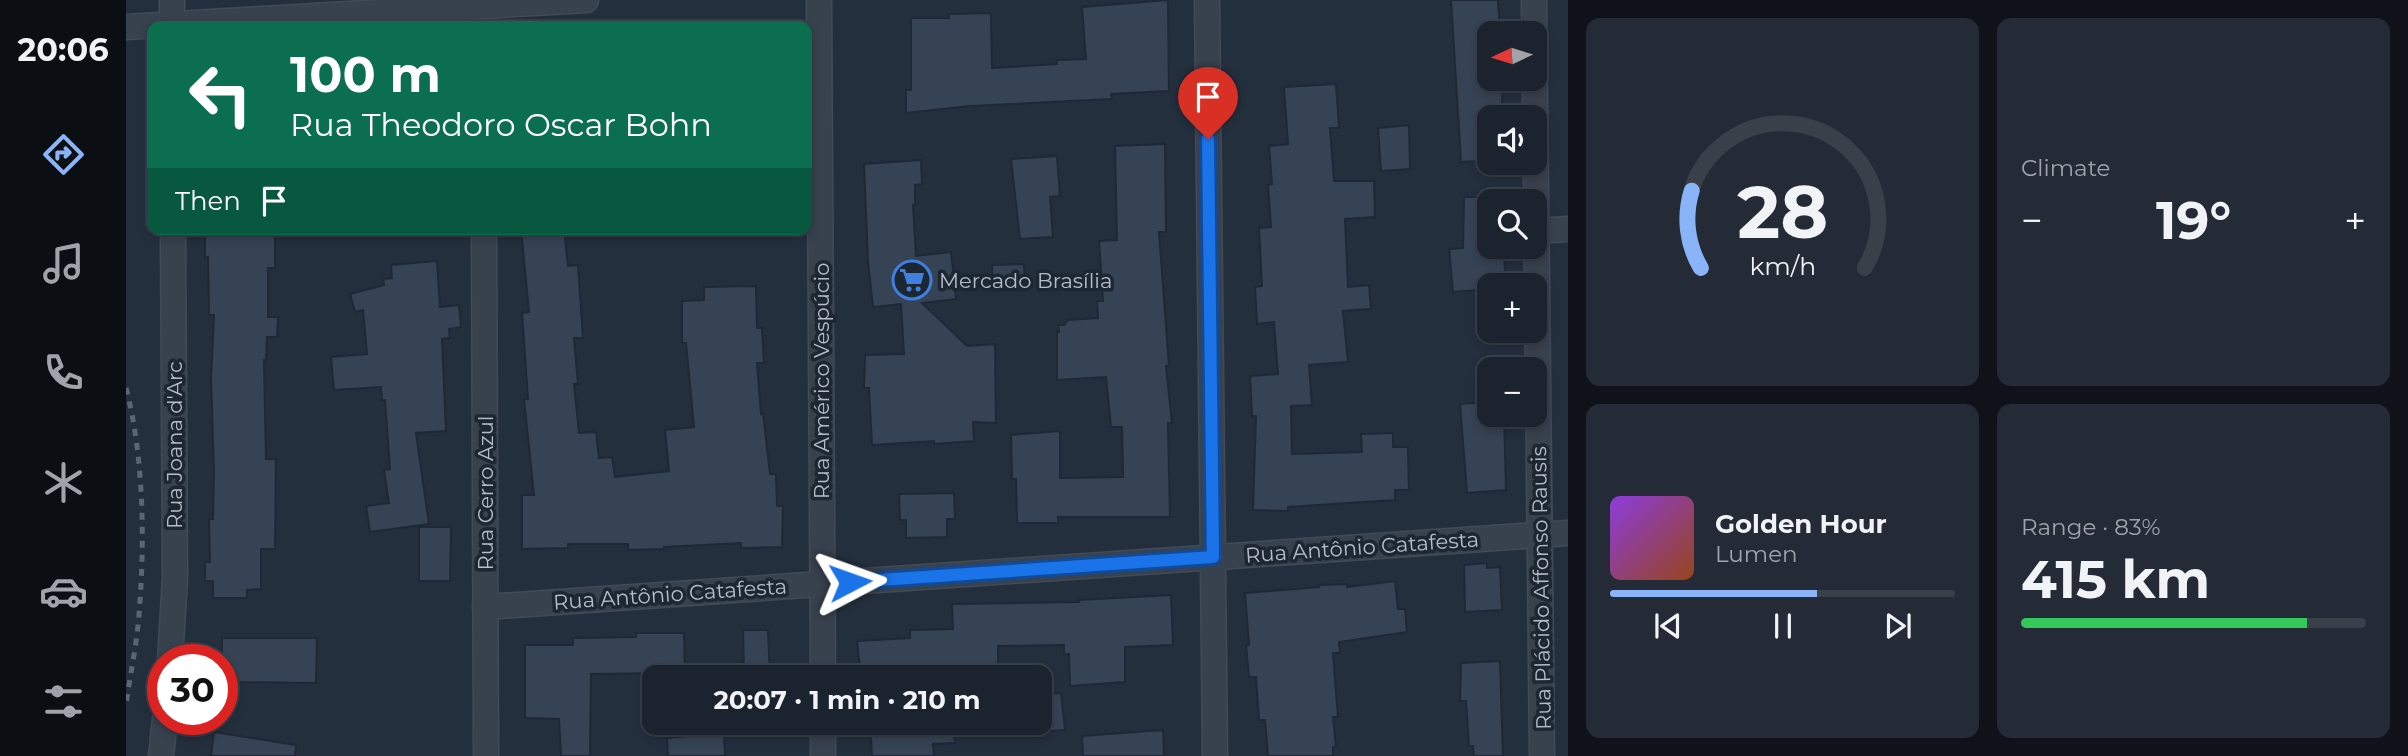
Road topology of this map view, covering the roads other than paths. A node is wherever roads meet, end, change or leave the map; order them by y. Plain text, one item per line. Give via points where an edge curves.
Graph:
1 (172, 0) edge
2 (586, 0) edge
3 (819, 0) edge
4 (1207, 0) edge
5 (1534, 0) edge
6 (483, 11) edge
7 (172, 21) edge
8 (261, 21) edge
9 (147, 26) edge
10 (126, 27) edge
11 (1536, 189) edge
12 (1568, 229) edge
13 (1547, 230) edge
14 (173, 235) edge
15 (484, 235) edge
16 (1537, 259) edge
17 (1568, 533) edge
18 (1540, 535) junction
19 (1213, 557) junction
20 (822, 584) junction
21 (485, 607) junction
22 (171, 644) edge
23 (823, 665) edge
24 (163, 735) edge
25 (823, 735) edge
26 (161, 756) edge
27 (486, 756) edge
28 (824, 756) edge
29 (1215, 756) edge
30 (1542, 756) edge

1 - 7 street
2 - 6 street
3 - 20 street, Rua Américo Vespúcio
4 - 19 street
5 - 11 street, Rua Plácido Affonso Rausis
6 - 8 street
9 - 10 street
12 - 13 street
14 - 22 street, Rua Joana d'Arc via 175,577
15 - 21 street, Rua Cerro Azul
16 - 18 street, Rua Plácido Affonso Rausis
17 - 18 street, Rua Antônio Catafesta
18 - 19 street, Rua Antônio Catafesta
18 - 30 street, Rua Plácido Affonso Rausis
19 - 20 street, Rua Antônio Catafesta
19 - 29 street
20 - 21 street, Rua Antônio Catafesta
20 - 23 street, Rua Américo Vespúcio
21 - 27 street, Rua Cerro Azul
24 - 26 street
25 - 28 street

